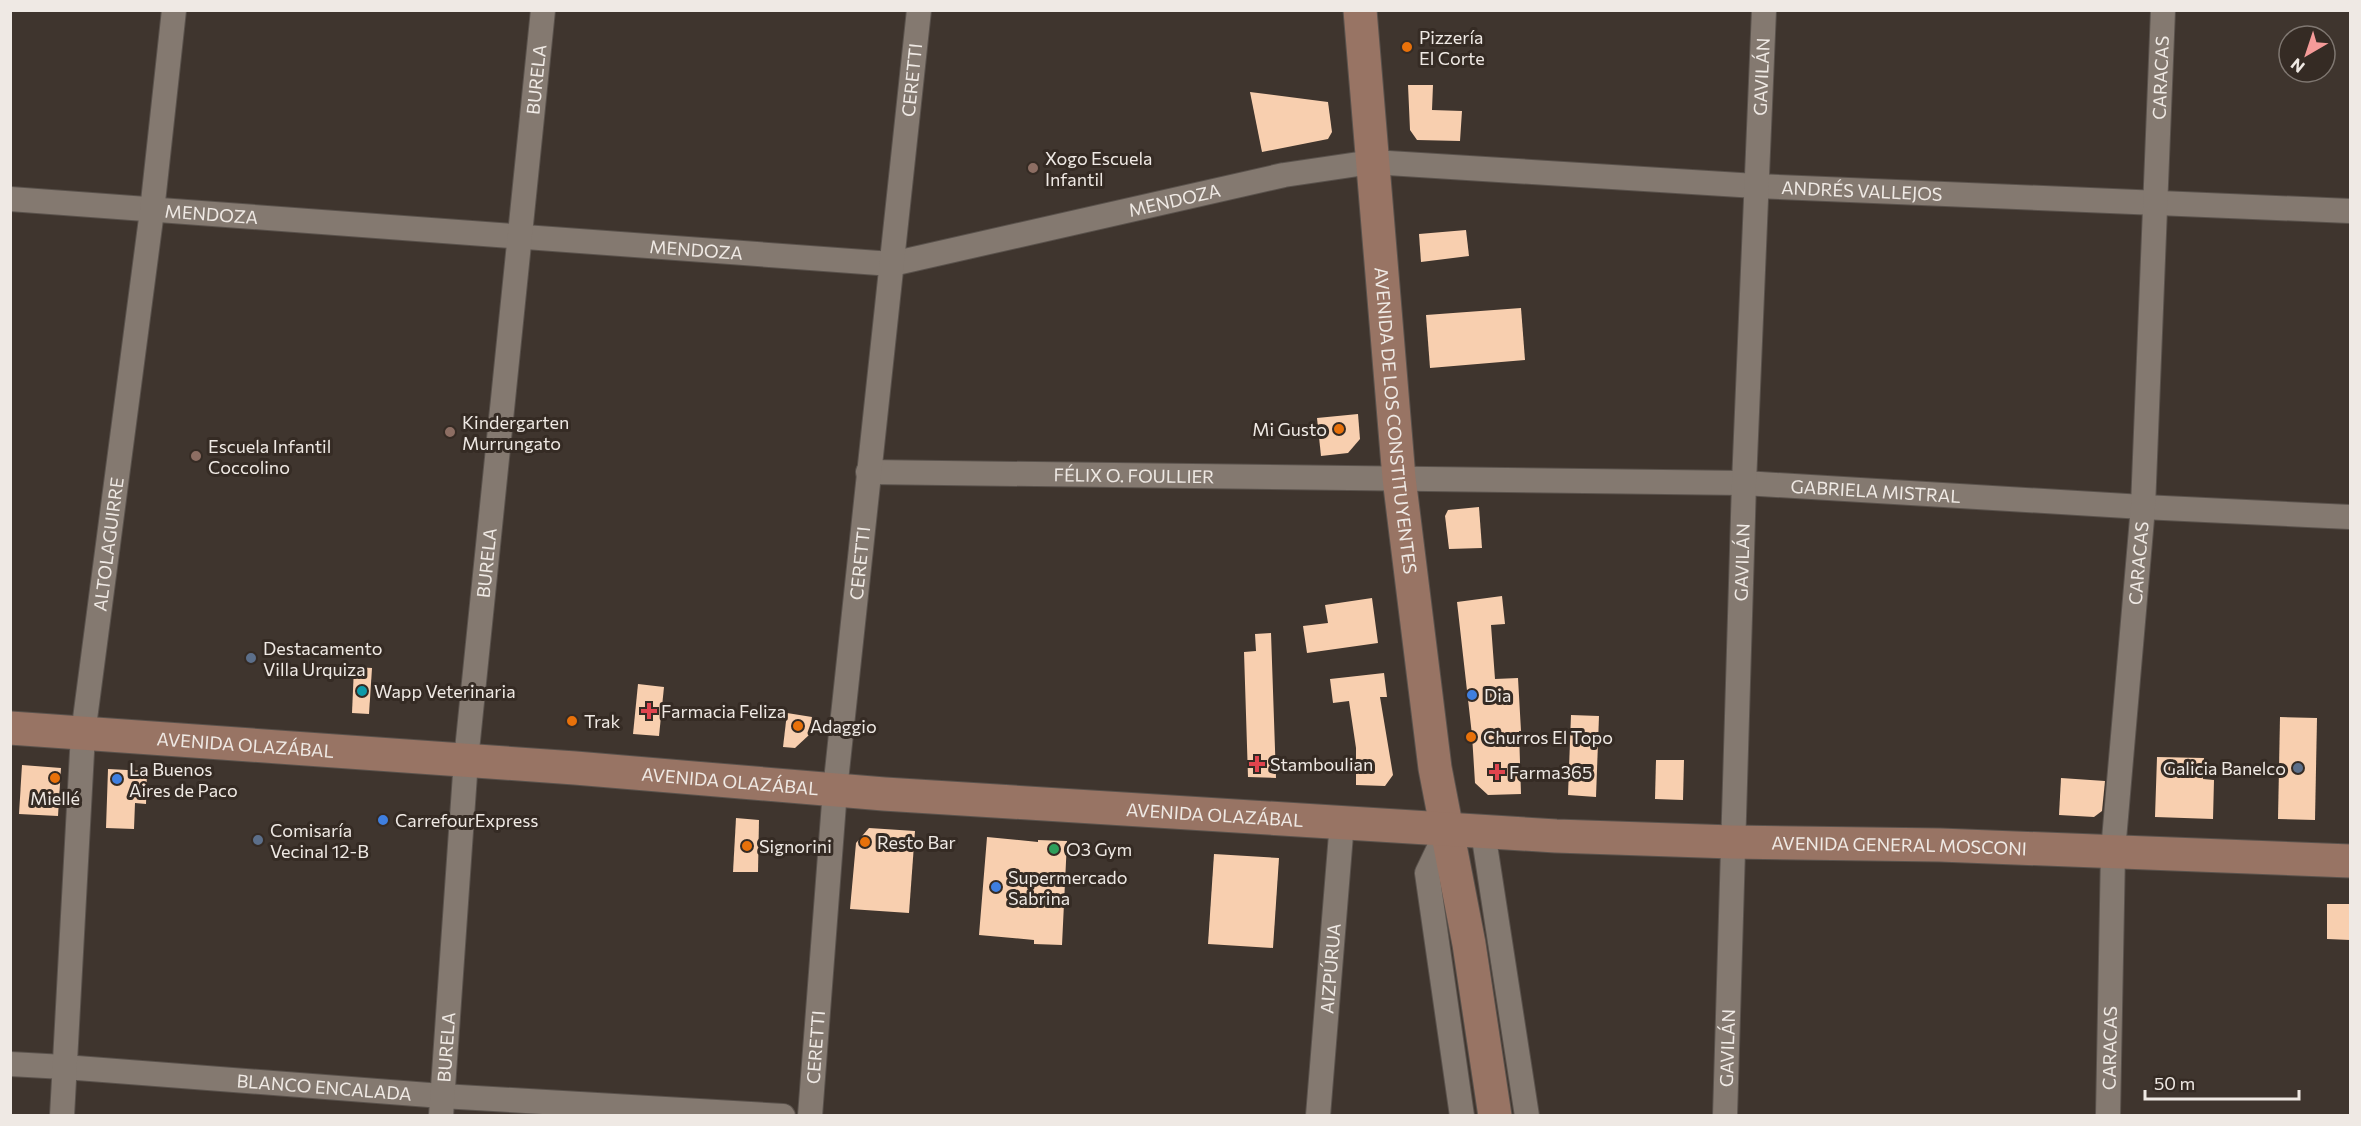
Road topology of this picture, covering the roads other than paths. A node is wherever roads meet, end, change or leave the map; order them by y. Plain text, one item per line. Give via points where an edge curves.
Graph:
1 (174, 10) edge
2 (543, 10) edge
3 (919, 10) edge
4 (1360, 10) edge
5 (1764, 10) edge
6 (2163, 10) edge
7 (1372, 162) junction
8 (1756, 186) junction
9 (10, 199) edge
10 (2156, 204) junction
11 (152, 211) junction
12 (2350, 211) edge
13 (518, 236) junction
14 (892, 264) junction
15 (868, 472) junction
16 (1400, 478) junction
17 (1744, 483) junction
18 (2144, 507) junction
19 (2350, 517) edge
20 (10, 729) edge
21 (84, 734) junction
22 (466, 760) junction
23 (835, 790) junction
24 (1341, 822) junction
25 (1448, 829) junction
26 (1483, 832) junction
27 (1732, 842) junction
28 (2113, 852) junction
29 (2350, 861) edge
30 (10, 1064) edge
31 (64, 1073) junction
32 (442, 1106) edge
33 (48, 1116) edge
34 (62, 1116) edge
35 (78, 1116) edge
36 (783, 1116) edge
37 (810, 1116) edge
38 (1318, 1116) edge
39 (1462, 1116) edge
40 (1495, 1116) edge
41 (1527, 1116) edge
42 (1725, 1116) edge
43 (2108, 1116) edge

1 - 11 street, ALTOLAGUIRRE
2 - 13 street, BURELA
3 - 14 street, CERETTI
4 - 7 main road, AVENIDA DE LOS CONSTITUYENTES
5 - 8 street, GAVILÁN
6 - 10 street, CARACAS
7 - 8 street, ANDRÉS VALLEJOS
7 - 14 street, MENDOZA via 1284,175
7 - 16 main road, AVENIDA DE LOS CONSTITUYENTES
8 - 10 street, ANDRÉS VALLEJOS
8 - 17 street, GAVILÁN
9 - 11 street, MENDOZA
10 - 12 street, ANDRÉS VALLEJOS
10 - 18 street, CARACAS
11 - 13 street, MENDOZA
11 - 21 street, ALTOLAGUIRRE
13 - 14 street, MENDOZA
13 - 22 street, BURELA
14 - 15 street, CERETTI
15 - 16 street, FÉLIX O. FOULLIER
15 - 23 street, CERETTI
16 - 17 street, GABRIELA MISTRAL
16 - 25 main road, AVENIDA DE LOS CONSTITUYENTES via 1435,768
17 - 18 street, GABRIELA MISTRAL
17 - 27 street, GAVILÁN
18 - 19 street, GABRIELA MISTRAL
18 - 28 street, CARACAS
20 - 21 main road, AVENIDA OLAZÁBAL
21 - 22 main road, AVENIDA OLAZÁBAL
21 - 31 street, ALTOLAGUIRRE
22 - 23 main road, AVENIDA OLAZÁBAL
22 - 32 street, BURELA
23 - 24 main road, AVENIDA OLAZÁBAL
23 - 37 street, CERETTI
24 - 25 main road, AVENIDA OLAZÁBAL
24 - 38 street, AIZPÚRUA
25 - 26 main road, AVENIDA GENERAL MOSCONI
25 - 39 street via 1427,873
25 - 40 main road, AVENIDA DE LOS CONSTITUYENTES
26 - 27 main road, AVENIDA GENERAL MOSCONI
26 - 41 street
27 - 28 main road, AVENIDA GENERAL MOSCONI
27 - 42 street, GAVILÁN
28 - 29 main road, AVENIDA GENERAL MOSCONI
28 - 43 street, CARACAS
30 - 31 street, BLANCO ENCALADA
31 - 32 street, BLANCO ENCALADA
31 - 33 street, ALTOLAGUIRRE via 49,1100
31 - 34 street, ALTOLAGUIRRE
31 - 35 street via 79,1099
32 - 36 street, BLANCO ENCALADA

